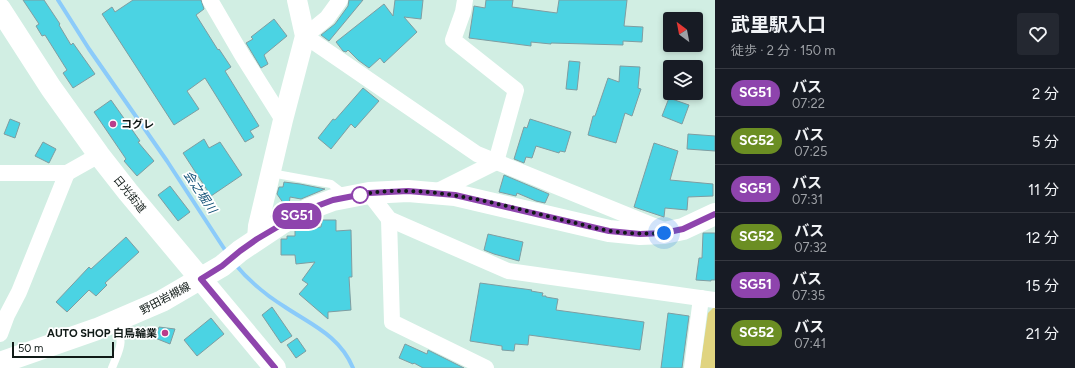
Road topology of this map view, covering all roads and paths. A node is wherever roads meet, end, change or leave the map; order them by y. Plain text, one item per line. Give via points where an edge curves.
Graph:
1 (210, 0) edge
2 (297, 0) edge
3 (340, 0) edge
4 (464, 0) edge
5 (0, 9) edge
6 (305, 36) junction
7 (283, 120) junction
8 (98, 155) junction
9 (496, 162) junction
10 (0, 173) edge
11 (270, 173) junction
12 (67, 174) junction
13 (369, 193) junction
14 (434, 193) junction
15 (348, 197) junction
16 (715, 214) edge
17 (389, 219) junction
18 (670, 232) junction
19 (241, 251) junction
20 (201, 279) junction
21 (708, 299) edge
22 (115, 322) junction
23 (0, 334) edge
24 (1, 359) edge
25 (112, 368) edge
26 (275, 368) edge
27 (486, 368) edge
28 (692, 368) edge

1 - 7 street
2 - 6 street
3 - 6 street via 327,18
4 - 9 street via 463,12 453,40 516,90
5 - 8 main road, 日光街道
6 - 7 street
6 - 9 street via 477,154
7 - 11 street
8 - 12 street
8 - 20 main road, 日光街道
9 - 14 street
9 - 18 street
10 - 12 street
11 - 15 lane via 331,184
11 - 19 street via 258,226
12 - 23 street
13 - 14 main road, 野田岩槻線
13 - 15 main road, 野田岩槻線
13 - 17 street
14 - 18 main road, 野田岩槻線 via 455,195 609,231 640,234
15 - 19 main road, 野田岩槻線 via 309,209 282,223
16 - 18 main road, 野田岩槻線 via 683,229
17 - 21 street via 508,271
17 - 27 street via 392,322
19 - 20 main road, 野田岩槻線
20 - 22 main road, 野田岩槻線 via 162,301
20 - 26 main road, 日光街道
21 - 28 street
22 - 24 main road, 野田岩槻線 via 55,345
22 - 25 lane via 121,344

